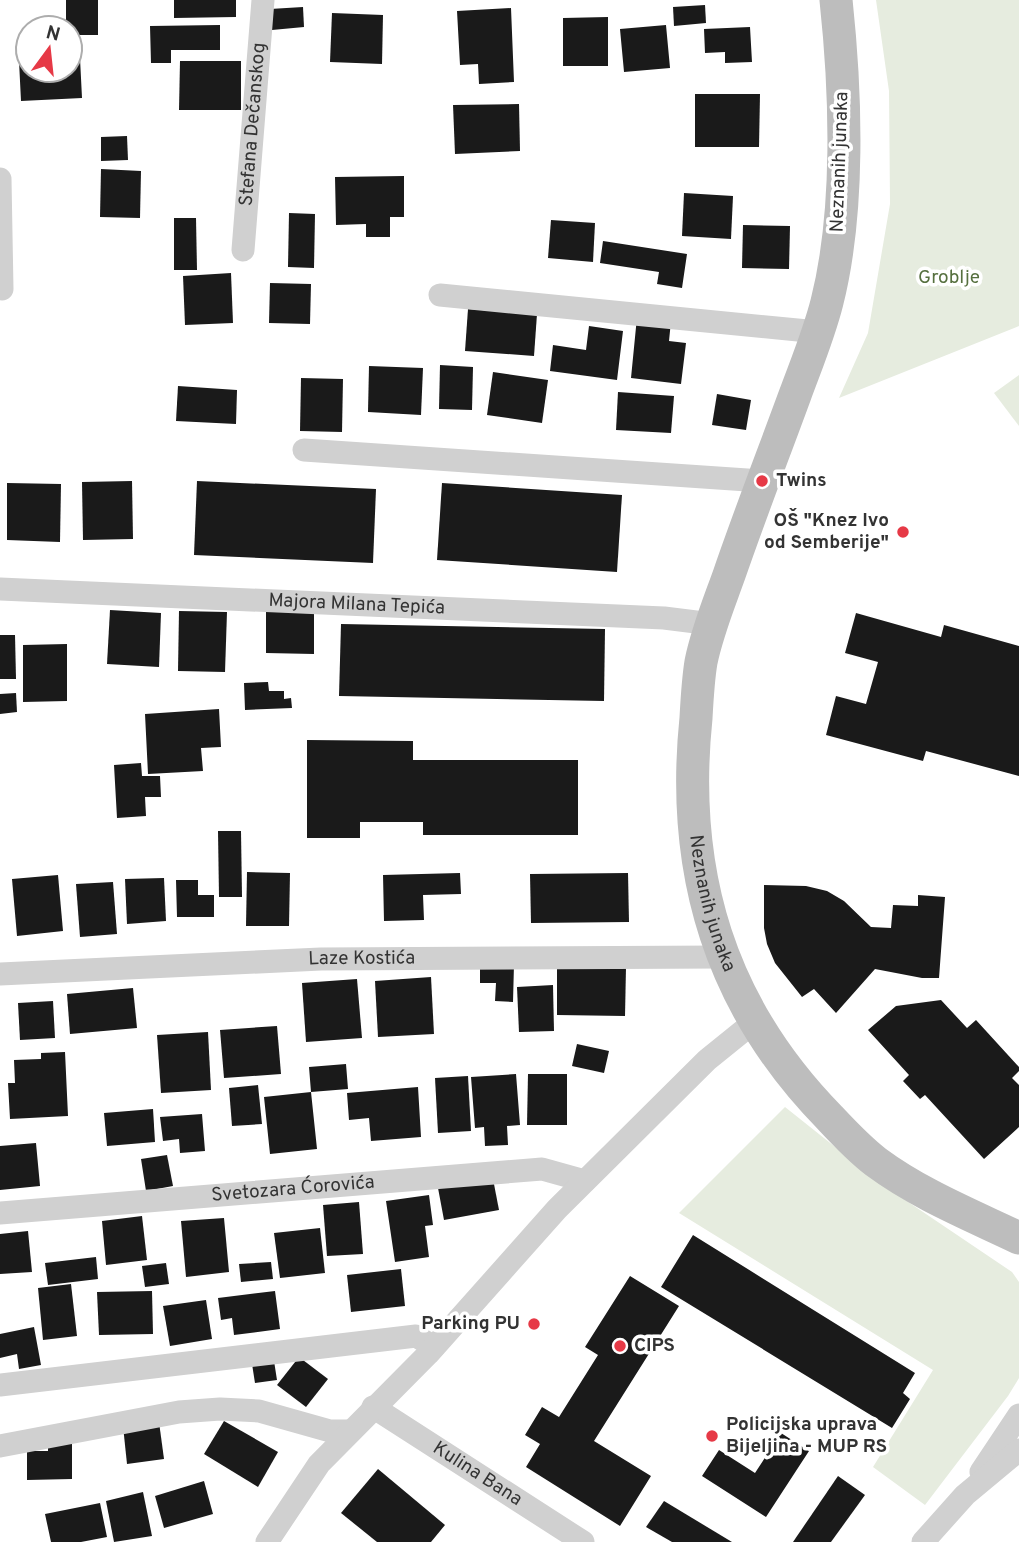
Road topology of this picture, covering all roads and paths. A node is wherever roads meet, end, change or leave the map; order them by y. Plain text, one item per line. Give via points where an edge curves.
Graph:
1 (263, 0) edge
2 (836, 0) edge
3 (0, 179) edge
4 (243, 250) dead end
5 (2, 289) dead end
6 (440, 295) dead end
7 (818, 332) junction
8 (304, 450) dead end
9 (762, 481) junction
10 (0, 589) edge
11 (712, 624) junction
12 (723, 957) junction
13 (0, 974) edge
14 (754, 1022) junction
15 (585, 1181) junction
16 (0, 1213) edge
17 (983, 1221) junction
18 (1019, 1238) edge
19 (1019, 1258) edge
20 (434, 1347) junction
21 (0, 1385) edge
22 (373, 1407) junction
23 (1019, 1415) edge
24 (350, 1431) junction
25 (0, 1446) edge
26 (1019, 1450) edge
27 (965, 1495) junction
28 (267, 1542) edge
29 (583, 1542) edge
30 (923, 1542) edge

1 - 4 street, Stefana Dečanskog
2 - 7 main road, Neznanih junaka via 842,58 841,216 828,300
3 - 5 street
6 - 7 street
7 - 9 main road, Neznanih junaka
8 - 9 street
9 - 11 main road, Neznanih junaka
10 - 11 street, Majora Milana Tepića via 664,618
11 - 12 main road, Neznanih junaka via 701,662 691,771 699,874
12 - 13 street, Laze Kostića via 321,959
12 - 14 main road, Neznanih junaka
14 - 15 street via 707,1060
14 - 17 main road, Neznanih junaka via 803,1090 876,1162 934,1198
15 - 16 street, Svetozara Ćorovića via 542,1169
15 - 20 street
17 - 18 main road, Neznanih junaka
17 - 19 main road
20 - 21 street via 416,1336
20 - 22 street
22 - 24 street
22 - 29 street, Kulina Bana
23 - 27 street
24 - 25 street via 330,1431 259,1411 220,1409 178,1412
24 - 28 street via 319,1464
26 - 27 street
27 - 30 street

